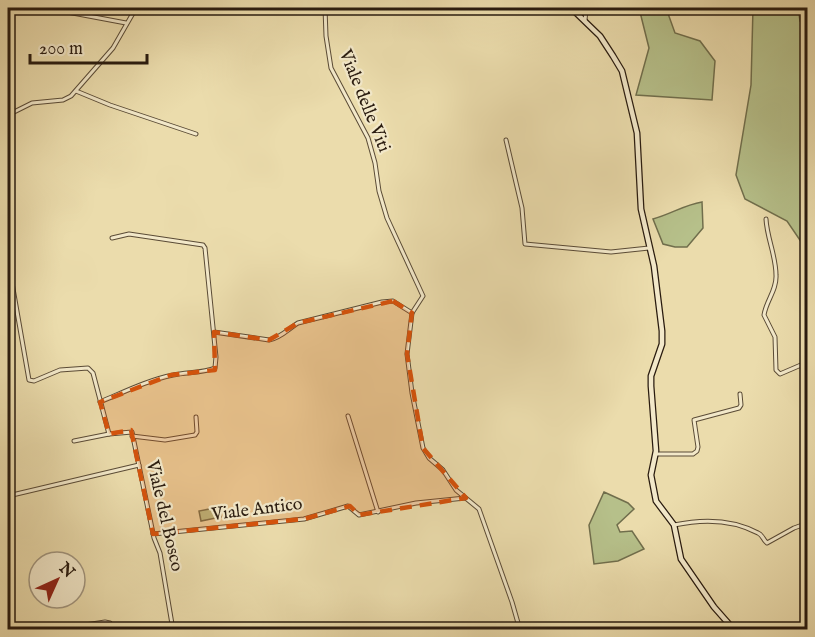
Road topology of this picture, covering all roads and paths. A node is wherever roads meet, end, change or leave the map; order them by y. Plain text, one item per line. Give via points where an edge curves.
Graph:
1 (46, 8) edge
2 (136, 8) edge
3 (325, 8) edge
4 (571, 8) edge
5 (586, 8) edge
6 (585, 21) junction
7 (126, 23) junction
8 (75, 91) junction
9 (8, 115) edge
10 (196, 134) dead end
11 (506, 141) dead end
12 (766, 219) dead end
13 (112, 238) dead end
14 (649, 248) junction
15 (8, 260) edge
16 (412, 313) junction
17 (214, 332) junction
18 (807, 362) edge
19 (740, 394) dead end
20 (100, 402) junction
21 (348, 416) dead end
22 (196, 417) dead end
23 (109, 434) junction
24 (132, 436) junction
25 (74, 441) dead end
26 (656, 454) junction
27 (139, 465) junction
28 (8, 496) edge
29 (466, 498) junction
30 (378, 512) junction
31 (807, 523) edge
32 (674, 525) junction
33 (153, 534) junction
34 (173, 629) edge
35 (52, 630) edge
36 (112, 630) edge
37 (520, 630) edge
38 (729, 630) edge

1 - 7 street
2 - 7 street
3 - 16 street, Viale delle Viti via 331,68 368,138 387,218 422,292
4 - 6 street
5 - 6 street
6 - 14 street via 600,36 622,71 637,133 641,209
7 - 8 street via 113,48
8 - 9 street via 63,100 32,103
8 - 10 street
11 - 14 street via 522,208 525,244 611,252
12 - 18 street via 777,274 764,315 775,337 776,370 780,374
13 - 17 street via 129,234 203,245
14 - 26 street via 662,331 662,344 651,376
15 - 20 street via 29,380 60,370 88,368 93,373
16 - 17 street via 393,301 382,302 298,323 269,340
16 - 29 street, Viale delle Viti via 407,354 423,448
17 - 20 street via 215,368 163,377
19 - 26 street via 739,408 694,420 698,447 693,454
20 - 23 street
21 - 30 street
22 - 24 street via 195,435 165,440
23 - 24 street via 129,431
23 - 25 street
24 - 27 street, Viale del Bosco
26 - 32 street via 651,475 656,501
27 - 28 street
27 - 33 street, Viale del Bosco
29 - 30 street, Viale Antico
29 - 37 street, Viale delle Viti via 479,509
30 - 33 street, Viale Antico via 359,515 348,506 304,519
31 - 32 street via 767,543 759,533 725,522
32 - 38 street via 681,559 729,624
33 - 34 street, Viale del Bosco
35 - 36 street via 105,622 110,623

